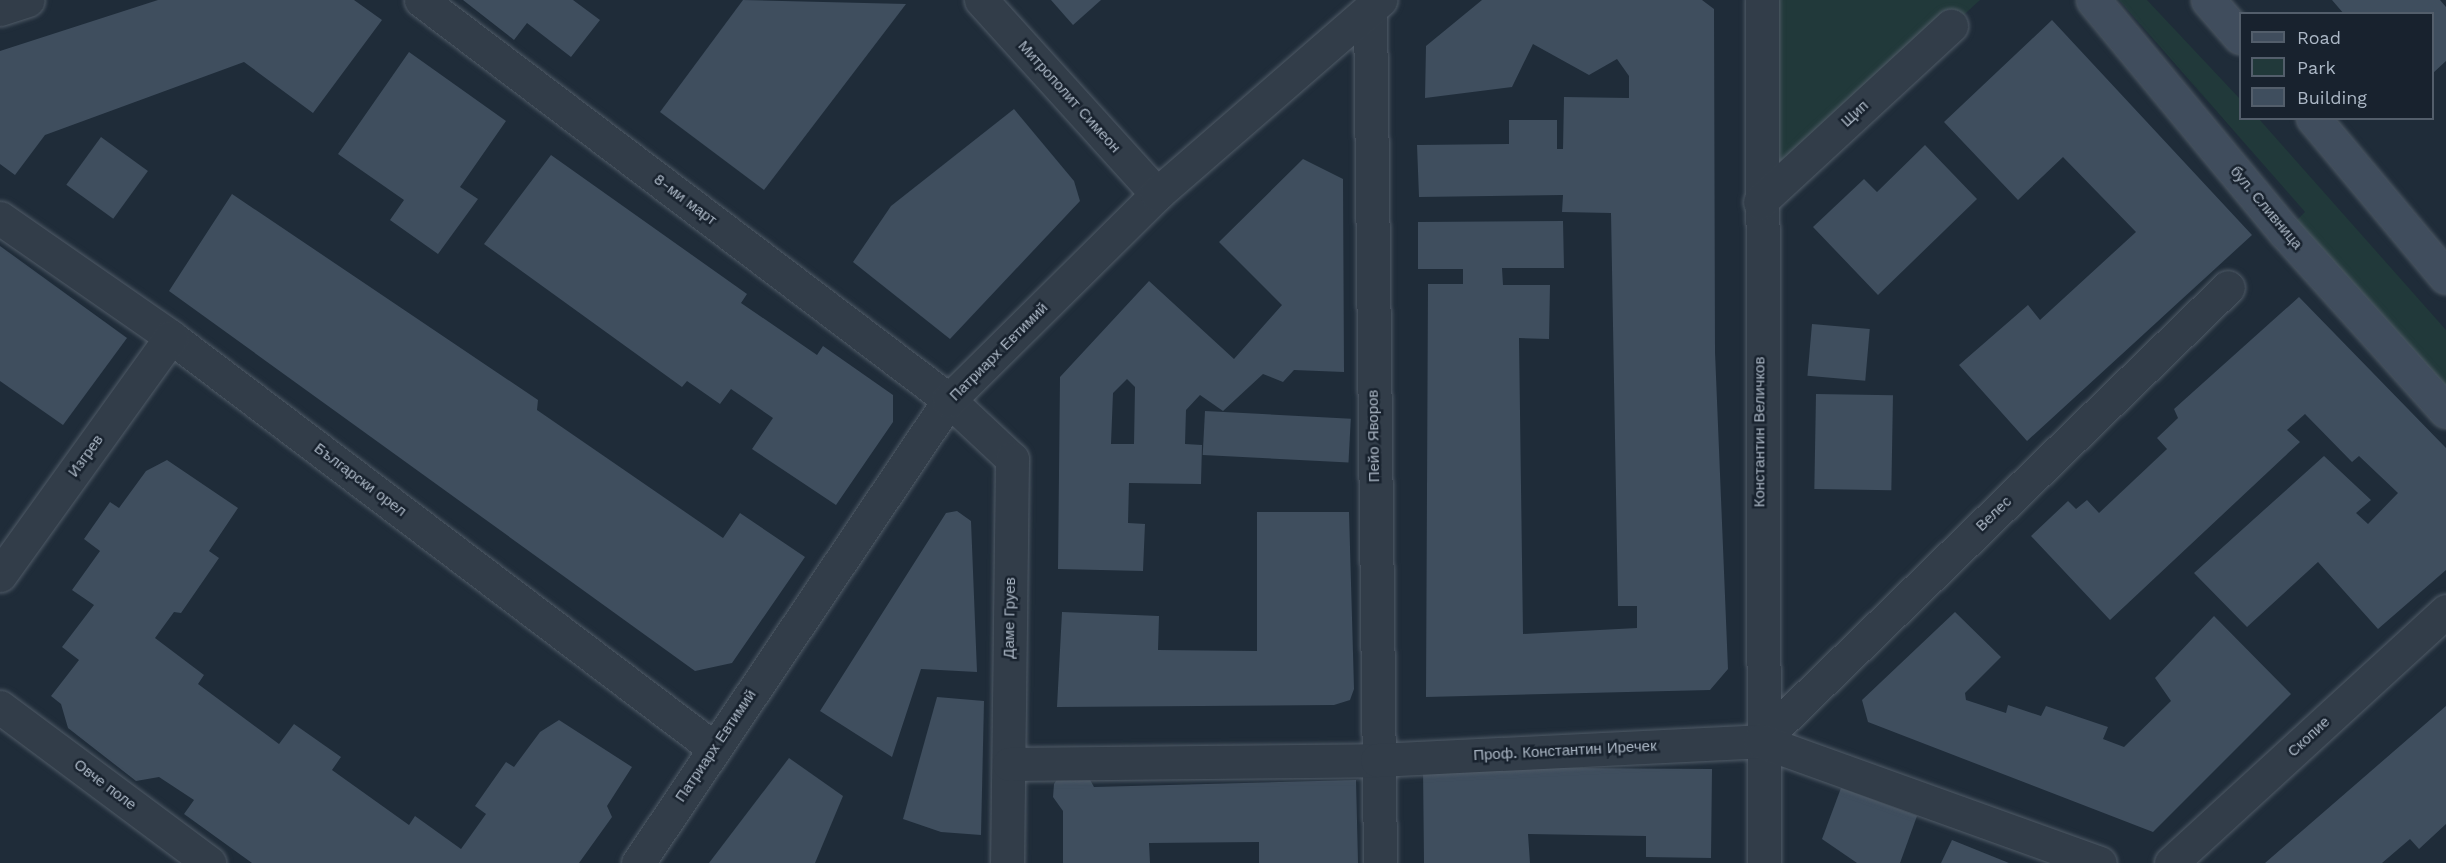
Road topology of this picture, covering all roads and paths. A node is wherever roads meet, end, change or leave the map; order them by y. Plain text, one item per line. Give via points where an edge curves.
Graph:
1 (28, 0) edge
2 (421, 0) edge
3 (981, 0) edge
4 (1762, 0) edge
5 (2093, 0) edge
6 (2208, 0) edge
7 (1375, 4) edge
8 (0, 9) edge
9 (1951, 26) dead end
10 (2239, 35) edge
11 (2315, 120) edge
12 (1157, 194) junction
13 (1760, 202) junction
14 (0, 218) edge
15 (2446, 277) edge
16 (2228, 287) dead end
17 (171, 337) junction
18 (949, 400) junction
19 (2446, 411) edge
20 (0, 575) edge
21 (2446, 611) edge
22 (0, 707) edge
23 (1761, 741) junction
24 (715, 749) junction
25 (1377, 759) junction
26 (1009, 764) junction
27 (209, 863) edge
28 (638, 863) edge
29 (1007, 863) edge
30 (1380, 863) edge
31 (1764, 863) edge
32 (2100, 863) edge
33 (2171, 863) edge

1 - 8 street
2 - 18 street, 8-ми март
3 - 12 street, Митрополит Симеон
4 - 13 street, Константин Величков
5 - 19 main road, бул. Сливница via 2284,232
6 - 10 main road
7 - 12 street, Патриарх Евтимий
7 - 25 street, Пейо Яворов
9 - 13 street, Щип
11 - 15 main road
12 - 18 street, Патриарх Евтимий
13 - 23 street, Константин Величков
14 - 17 street, Български орел
16 - 23 street, Велес
17 - 20 street, Изгрев
17 - 24 street, Български орел
18 - 24 street, Патриарх Евтимий
18 - 26 street, Даме Груев via 1012,459
21 - 33 street, Скопие
22 - 27 street, Овче поле
23 - 25 street, Проф. Константин Иречек
23 - 31 street, Константин Величков
23 - 32 street, Проф. Константин Иречек
24 - 28 street, Патриарх Евтимий
25 - 26 street, Проф. Константин Иречек
25 - 30 street, Пейо Яворов
26 - 29 street, Даме Груев

